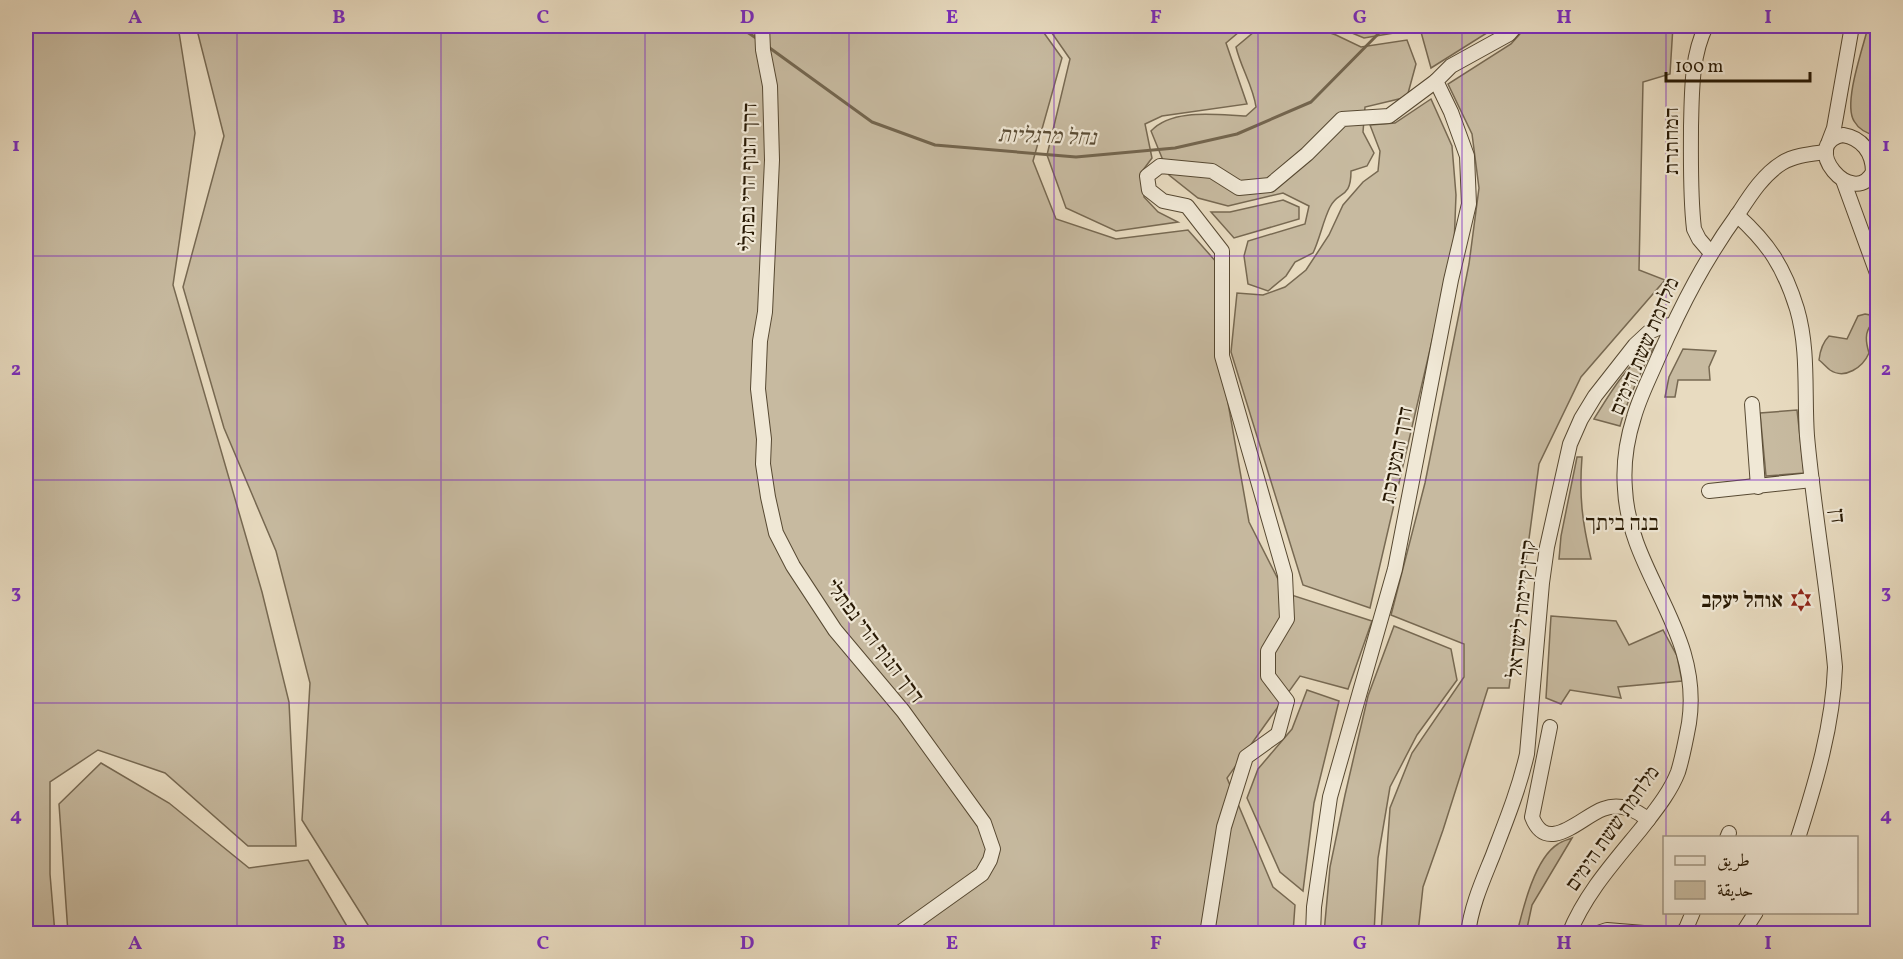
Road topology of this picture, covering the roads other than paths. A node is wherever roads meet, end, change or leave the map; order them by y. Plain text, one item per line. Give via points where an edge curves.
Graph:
1 (762, 26) edge
2 (1516, 26) edge
3 (1706, 26) edge
4 (1852, 26) edge
5 (1436, 81) junction
6 (1841, 95) junction
7 (1857, 139) junction
8 (1878, 146) edge
9 (1827, 147) junction
10 (1873, 173) edge
11 (1843, 180) junction
12 (1737, 215) junction
13 (1869, 251) junction
14 (1711, 253) junction
15 (1878, 276) edge
16 (1672, 324) junction
17 (1752, 404) dead end
18 (1812, 480) junction
19 (1758, 487) junction
20 (1709, 491) dead end
21 (1550, 727) dead end
22 (1648, 820) junction
23 (1798, 836) edge
24 (1692, 914) edge
25 (1755, 914) edge
26 (1878, 928) edge
27 (831, 933) edge
28 (843, 933) edge
29 (898, 933) edge
30 (1207, 933) edge
31 (1313, 933) edge
32 (1468, 933) edge
33 (1569, 933) edge
34 (1595, 933) edge
35 (1656, 933) edge
36 (1682, 933) edge
37 (1742, 933) edge
38 (1875, 933) edge

1 - 29 street, דרך הנוף הרי נפתלי via 770,86 772,160 758,388 763,464 777,533 816,604 903,711 984,824 993,849 982,874
2 - 5 street via 1509,34 1451,66
3 - 14 street, המחתרת via 1694,69 1691,148 1694,229
4 - 6 street
5 - 30 street via 1389,116 1342,119 1270,185 1239,188 1212,171 1180,167 1160,166 1147,176 1149,190 1163,201 1186,206 1222,251 1222,356 1285,575 1287,618 1268,651 1268,676 1287,701 1278,734 1246,757 1224,827
5 - 31 street, דרך המערכת via 1467,156 1469,204 1395,569 1330,797
6 - 7 street via 1845,124
6 - 9 street
7 - 8 street
7 - 9 street via 1836,136
7 - 10 street via 1870,156
9 - 11 street via 1828,162
9 - 12 street, מלחמת ששת הימים via 1796,156 1770,172
10 - 11 street via 1858,183
10 - 13 street via 1860,197
11 - 13 street
12 - 14 street, מלחמת ששת הימים
12 - 18 street, דן via 1773,254 1797,311 1803,337
13 - 15 street
14 - 16 street, מלחמת ששת הימים
16 - 22 street, מלחמת ששת הימים via 1634,415 1625,467 1624,489 1634,535 1676,629 1688,672 1689,721 1678,772
16 - 32 street, קרן קיימת לישראל via 1649,332 1635,345 1595,396 1570,444 1542,583 1527,754 1513,802 1474,902
17 - 19 street
18 - 19 street
18 - 23 street, דן via 1833,642 1835,688 1829,729
19 - 20 street
21 - 22 street via 1532,817 1535,825 1547,834 1557,834 1614,807 1638,812
22 - 33 street, מלחמת ששת הימים via 1593,888
24 - 36 street
25 - 37 street
26 - 38 street
27 - 28 street
34 - 35 street

